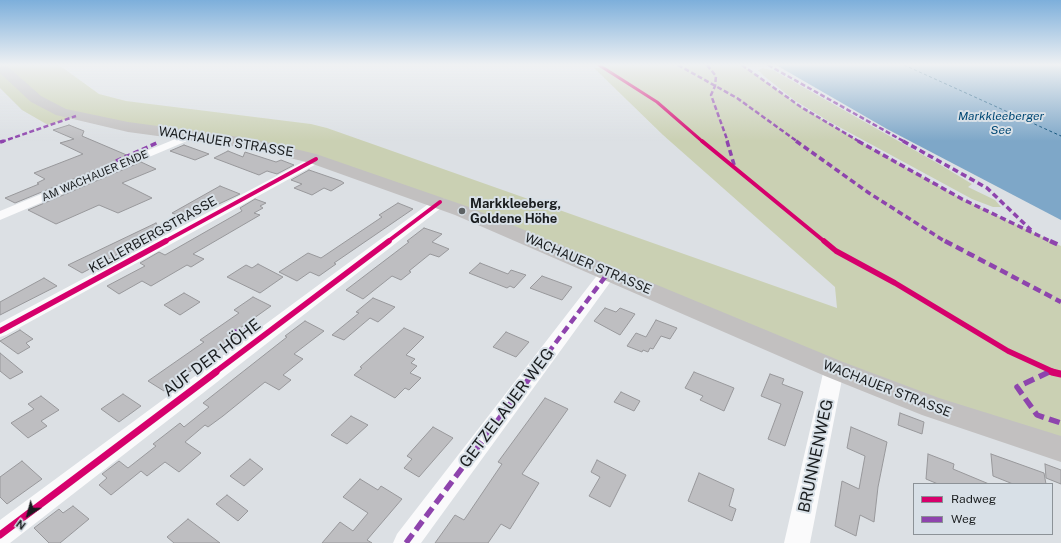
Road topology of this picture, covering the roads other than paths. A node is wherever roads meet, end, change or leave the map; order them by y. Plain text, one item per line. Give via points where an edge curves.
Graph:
1 (27, 90) edge
2 (190, 136) junction
3 (316, 159) junction
4 (440, 202) junction
5 (0, 216) edge
6 (608, 273) junction
7 (0, 331) edge
8 (834, 369) junction
9 (1061, 449) edge
10 (0, 535) edge
11 (406, 543) edge
12 (797, 543) edge

1 - 2 main road, WACHAUER STRASSE via 52,108 73,116
2 - 3 main road, WACHAUER STRASSE via 254,144
2 - 5 street, AM WACHAUER ENDE
3 - 4 main road, WACHAUER STRASSE
3 - 7 street, KELLERBERGSTRASSE
4 - 6 main road, WACHAUER STRASSE
4 - 10 street, AUF DER HÖHE
6 - 8 main road, WACHAUER STRASSE
6 - 11 street, GETZELAUER WEG
8 - 9 main road, WACHAUER STRASSE via 932,408
8 - 12 street, BRUNNENWEG

